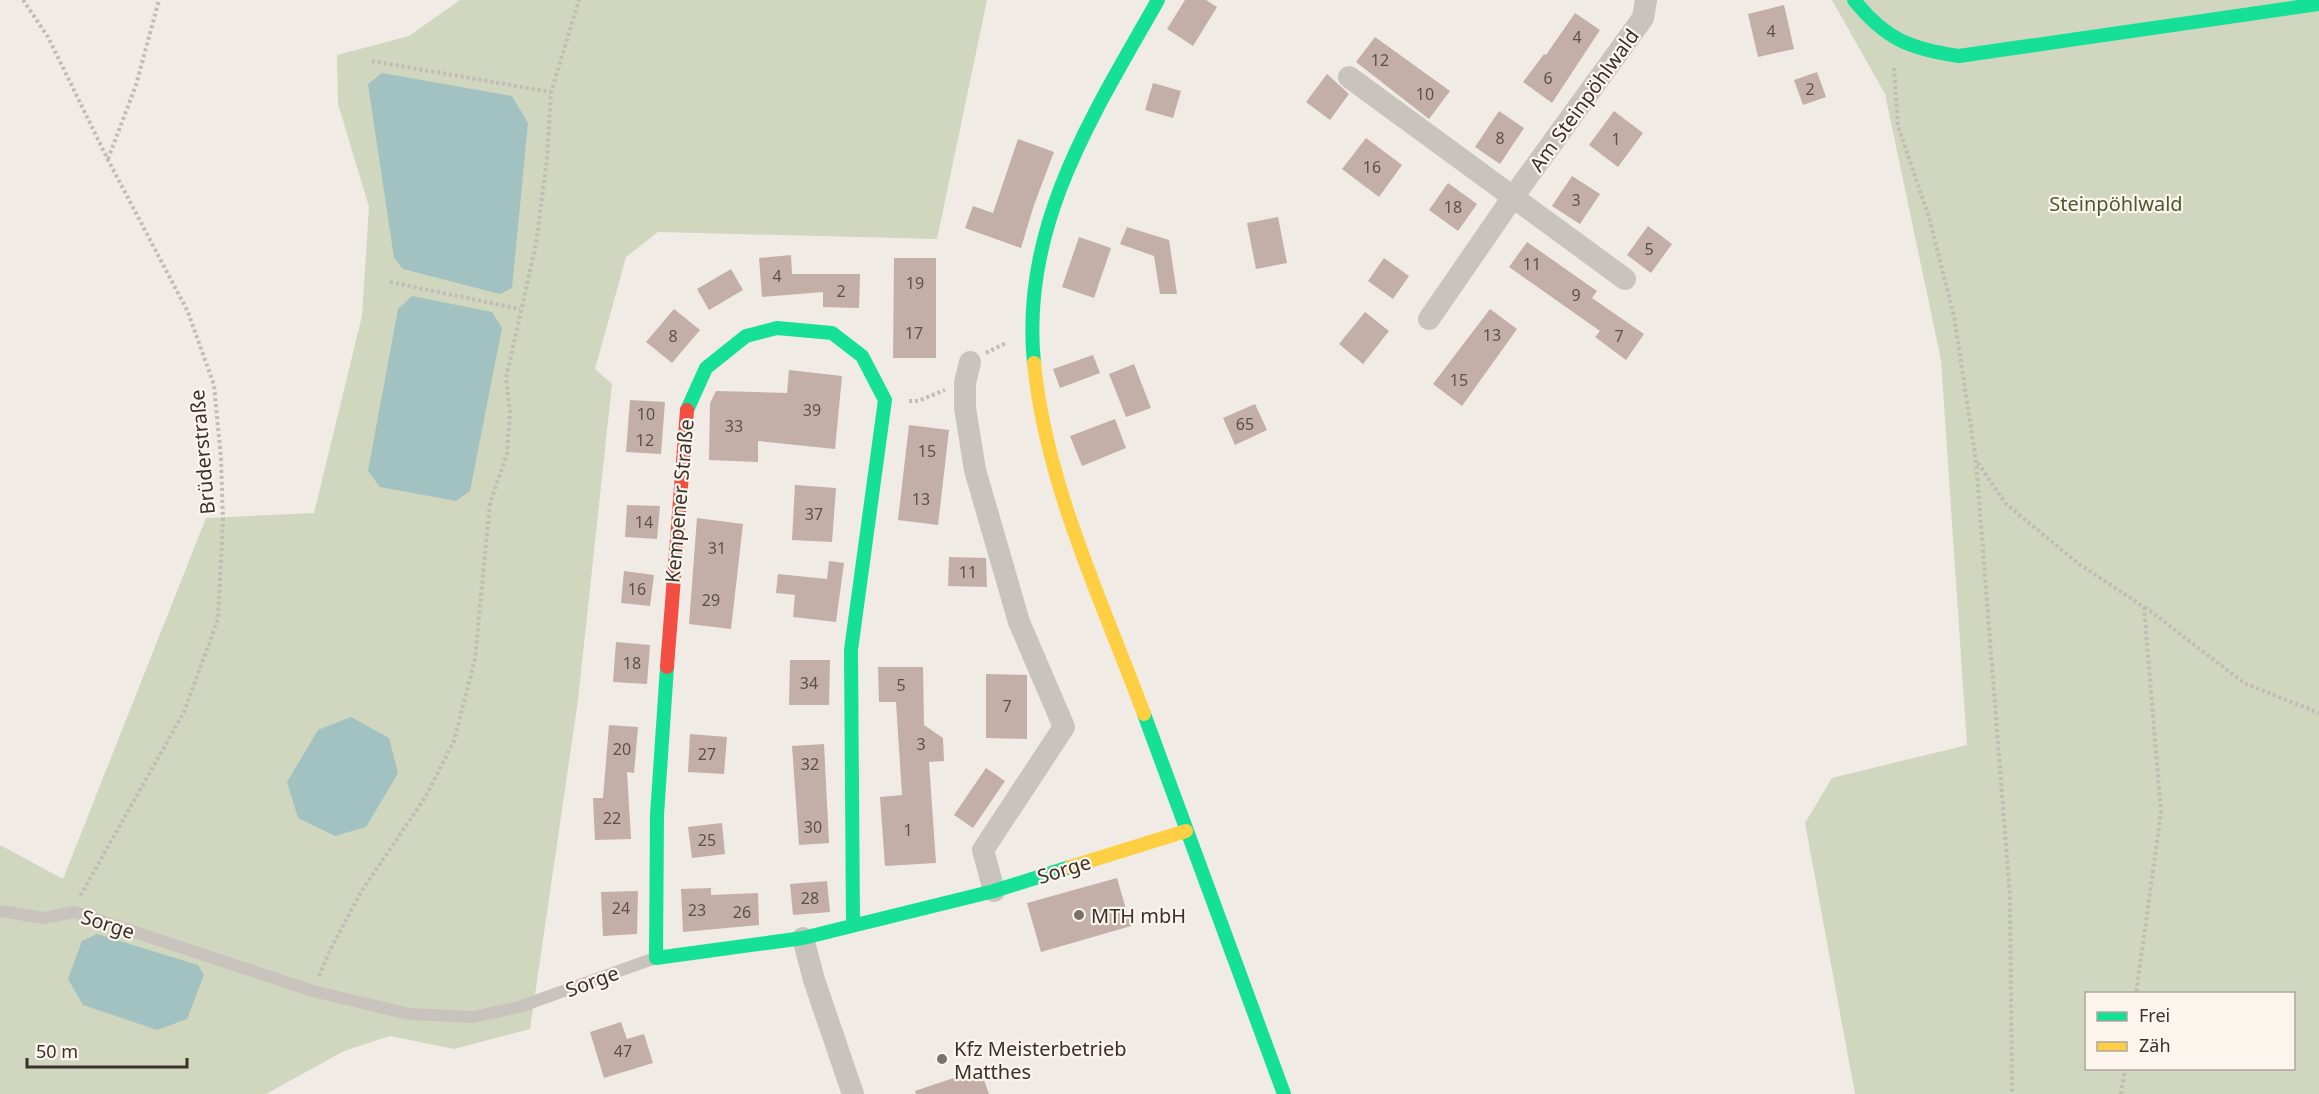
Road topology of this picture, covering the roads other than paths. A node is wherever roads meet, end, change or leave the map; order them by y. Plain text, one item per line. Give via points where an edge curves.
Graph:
1 (1158, 0) edge
2 (1646, 0) edge
3 (1854, 0) edge
4 (2319, 4) edge
5 (1349, 77) dead end
6 (1513, 197) junction
7 (1625, 279) dead end
8 (1429, 319) dead end
9 (967, 372) road end
10 (1186, 831) junction
11 (994, 891) junction
12 (0, 911) edge
13 (853, 924) junction
14 (803, 938) junction
15 (656, 958) junction
16 (852, 1094) edge
17 (1284, 1094) edge

1 - 10 street via 1059,185 1033,290 1032,331 1041,412 1055,465
2 - 6 street, Am Steinpöhlwald via 1643,18
3 - 4 street via 1876,28 1892,40 1921,52 1959,56
5 - 6 street
6 - 7 street
6 - 8 street, Am Steinpöhlwald
9 - 11 street via 965,408 975,471 1019,622 1064,727 983,850
10 - 11 street, Sorge
10 - 17 street
11 - 13 street, Sorge
12 - 15 lane, Sorge via 43,918 74,912 313,991 409,1014 473,1017 519,1007
13 - 14 street, Sorge
13 - 15 street, Kempener Straße via 851,650 885,400 862,356 832,333 777,328 746,336 706,368 685,414 657,803
14 - 15 street, Sorge
14 - 16 street

